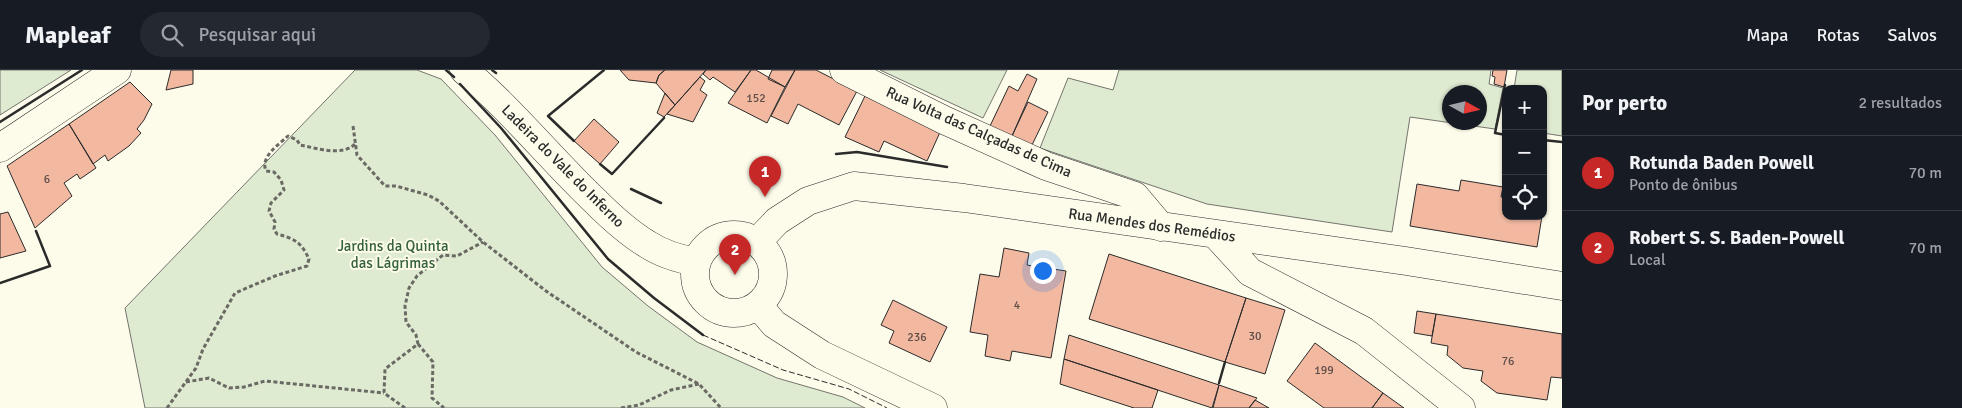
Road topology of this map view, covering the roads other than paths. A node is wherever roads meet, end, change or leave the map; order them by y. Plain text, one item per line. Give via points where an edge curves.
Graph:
1 (117, 70) edge
2 (464, 70) edge
3 (844, 70) edge
4 (0, 148) edge
5 (1161, 227) junction
6 (1216, 235) junction
7 (757, 242) junction
8 (697, 262) junction
9 (1562, 286) edge
10 (758, 305) junction
11 (932, 408) edge
12 (1461, 408) edge

1 - 4 street
2 - 8 street, Ladeira do Vale do Inferno via 483,85 618,223 666,254
3 - 5 street, Rua Volta das Calçadas de Cima via 1046,166 1135,196
5 - 6 street, Rua Mendes dos Remédios
5 - 7 street, Rua Mendes dos Remédios via 964,198 854,186 808,201 777,221
6 - 9 street, Rua Mendes dos Remédios
6 - 12 street via 1250,272 1364,331
7 - 8 street via 747,237 726,235 706,246
7 - 10 street via 772,263 773,275 764,300
8 - 10 street via 697,287 710,305 730,313 741,313
10 - 11 street via 774,324 822,355

